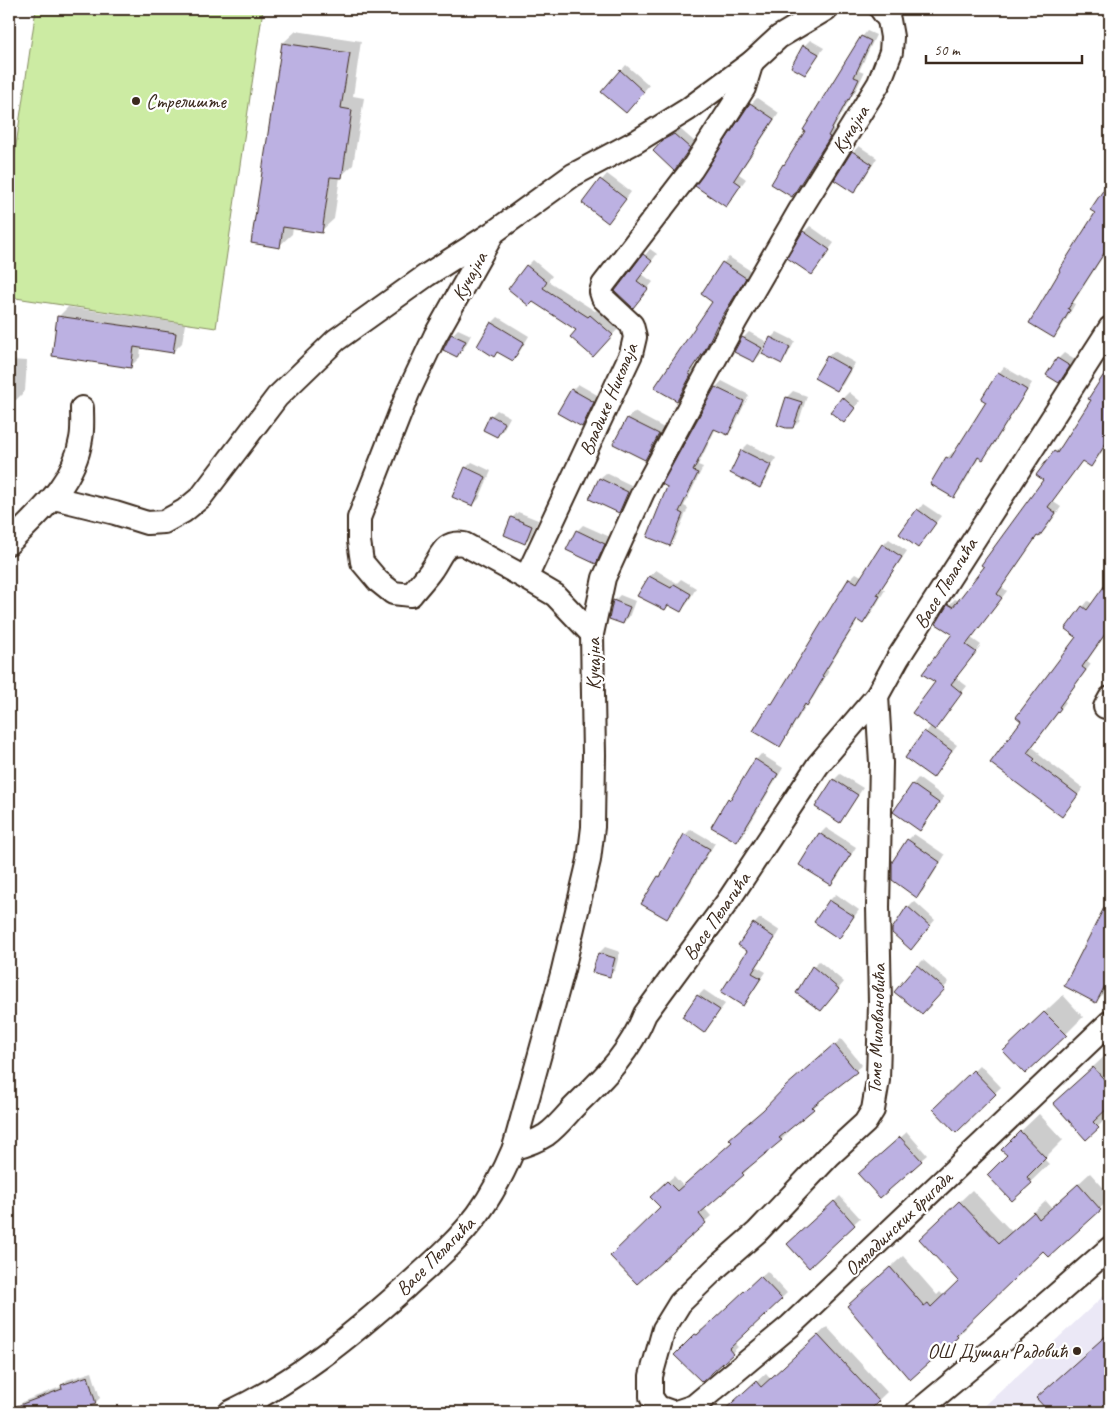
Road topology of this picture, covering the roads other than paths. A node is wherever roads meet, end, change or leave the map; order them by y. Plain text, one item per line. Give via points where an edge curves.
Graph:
1 (826, 9) edge
2 (882, 9) edge
3 (752, 62) junction
4 (494, 232) junction
5 (1110, 328) edge
6 (82, 408) dead end
7 (54, 498) junction
8 (9, 543) edge
9 (526, 578) junction
10 (592, 634) junction
11 (877, 696) junction
12 (1110, 1022) edge
13 (514, 1148) junction
14 (1110, 1248) edge
15 (230, 1412) edge
16 (672, 1412) edge
17 (676, 1412) edge
18 (917, 1412) edge

1 - 3 street, Кучајна via 779,37
2 - 10 street, Кучајна via 889,20 892,37 891,52 879,83 735,322 643,492 604,578
3 - 4 street, Кучајна via 688,110 573,175
3 - 9 street, Владике Николаја via 744,88 692,169 603,285 603,298 635,331 631,354
4 - 7 street via 336,340 277,397 201,497 184,511 164,522 147,523
4 - 9 street, Кучајна via 435,336 408,393 359,518 359,541 362,562 393,593 411,595 432,570 443,550 457,543
5 - 11 street, Васе Пелагића via 903,650
6 - 7 street via 82,439 75,464
7 - 8 street
9 - 10 street via 555,595
10 - 13 street, Кучајна via 594,755 589,860 562,974
11 - 13 street, Васе Пелагића via 818,766 728,901 645,1014 627,1050 548,1134
11 - 16 street, Томе Миловановића via 881,763 880,1003 878,1080 873,1110 865,1123 757,1232 680,1303 664,1329 651,1376 651,1397 658,1407
12 - 17 street, Омладинских бригада via 790,1326 694,1406
13 - 15 street, Васе Пелагића via 501,1180 478,1215 444,1253 384,1307 314,1362 254,1401
14 - 18 street

